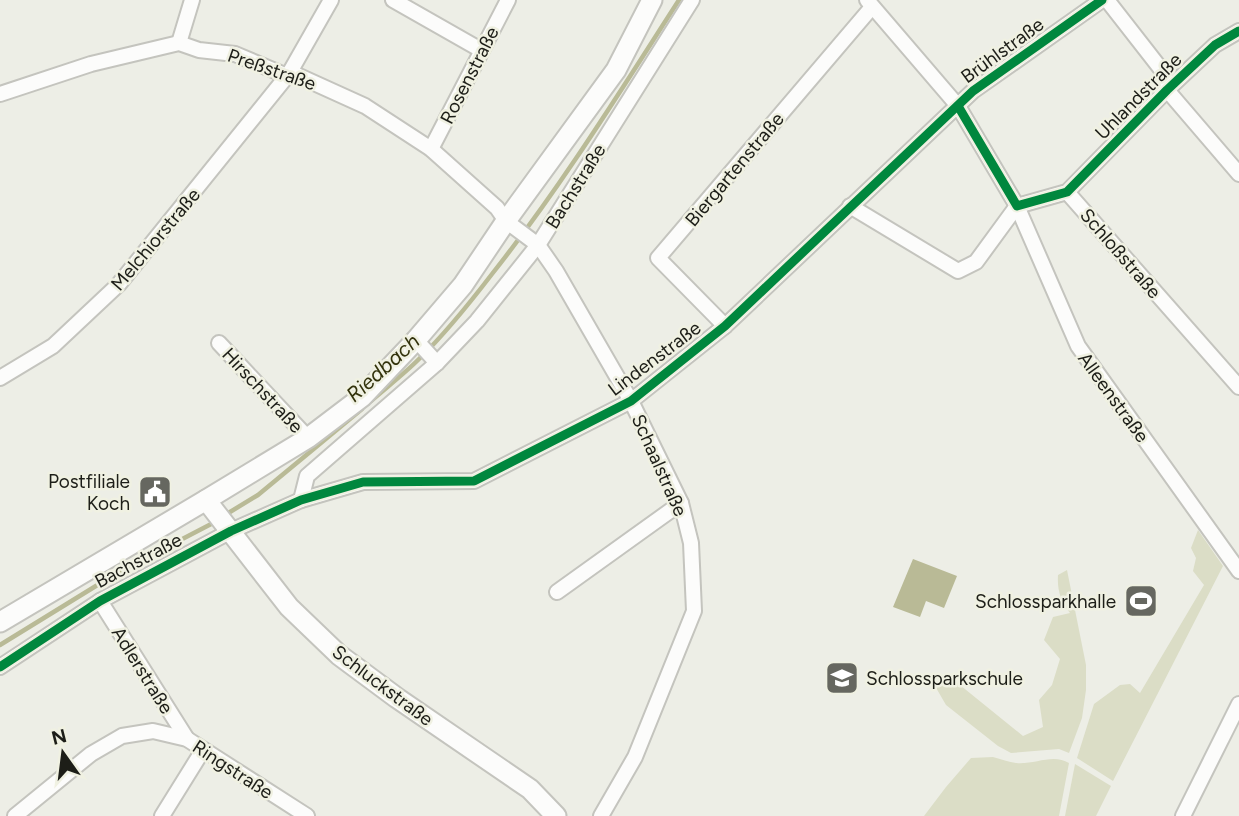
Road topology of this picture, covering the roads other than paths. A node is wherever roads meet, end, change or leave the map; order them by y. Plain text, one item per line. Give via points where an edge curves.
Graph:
1 (192, 0) edge
2 (331, 0) edge
3 (393, 0) edge
4 (508, 0) edge
5 (652, 0) edge
6 (692, 0) edge
7 (1105, 0) edge
8 (869, 3) edge
9 (1239, 31) edge
10 (180, 43) junction
11 (481, 50) junction
12 (289, 74) junction
13 (1167, 90) junction
14 (0, 94) edge
15 (958, 106) junction
16 (432, 149) junction
17 (1239, 174) edge
18 (1067, 192) junction
19 (850, 206) junction
20 (1017, 206) junction
21 (524, 234) junction
22 (725, 326) junction
23 (219, 342) dead end
24 (427, 351) junction
25 (0, 378) edge
26 (1239, 387) edge
27 (632, 401) junction
28 (308, 438) junction
29 (301, 499) junction
30 (681, 503) junction
31 (210, 505) junction
32 (228, 528) junction
33 (1239, 571) edge
34 (557, 592) dead end
35 (100, 601) junction
36 (0, 622) edge
37 (0, 667) edge
38 (1239, 704) edge
39 (187, 739) junction
40 (203, 750) junction
41 (15, 816) edge
42 (162, 816) edge
43 (307, 816) edge
44 (556, 816) edge
45 (601, 816) edge
46 (1183, 816) edge

1 - 10 street
2 - 12 street, Melchiorstraße
3 - 11 street
4 - 11 street, Rosenstraße
5 - 21 street, Bachstraße
6 - 21 street, Bachstraße
7 - 13 street via 1164,73
7 - 15 street, Brühlstraße
8 - 15 street
8 - 22 street, Biergartenstraße via 657,258
9 - 13 street, Uhlandstraße via 1214,45
10 - 12 street, Preßstraße via 235,54
10 - 14 street, Preßstraße via 91,64
11 - 16 street, Rosenstraße
12 - 16 street, Preßstraße via 365,106
12 - 25 street, Melchiorstraße via 119,284 53,346
13 - 17 street
13 - 18 street, Uhlandstraße
15 - 19 street, Lindenstraße
15 - 20 street
16 - 21 street, Preßstraße
18 - 20 street, Schloßstraße
18 - 26 street, Schloßstraße
19 - 20 street via 958,271 976,262
19 - 22 street, Lindenstraße
20 - 33 street, Alleenstraße via 1078,346
21 - 24 street, Bachstraße via 463,285
21 - 24 street, Bachstraße via 477,321
21 - 27 street, Schaalstraße via 556,271
22 - 27 street, Lindenstraße
23 - 28 street, Hirschstraße
24 - 28 street, Bachstraße
24 - 29 street, Bachstraße via 307,476
27 - 29 street, Lindenstraße via 474,481 363,482
27 - 30 street, Schaalstraße
28 - 31 street, Bachstraße
29 - 32 street, Bachstraße
30 - 34 street
30 - 45 street, Schaalstraße via 691,543 694,611 635,757
31 - 32 street, Schluckstraße
31 - 36 street, Bachstraße
32 - 35 street, Bachstraße
32 - 44 street, Schluckstraße via 289,607 339,655 530,789
35 - 37 street, Bachstraße
35 - 39 street, Adlerstraße
38 - 46 street
39 - 40 street, Ringstraße
39 - 41 street, Ringstraße via 153,731 122,736 91,754
40 - 42 street
40 - 43 street, Ringstraße

